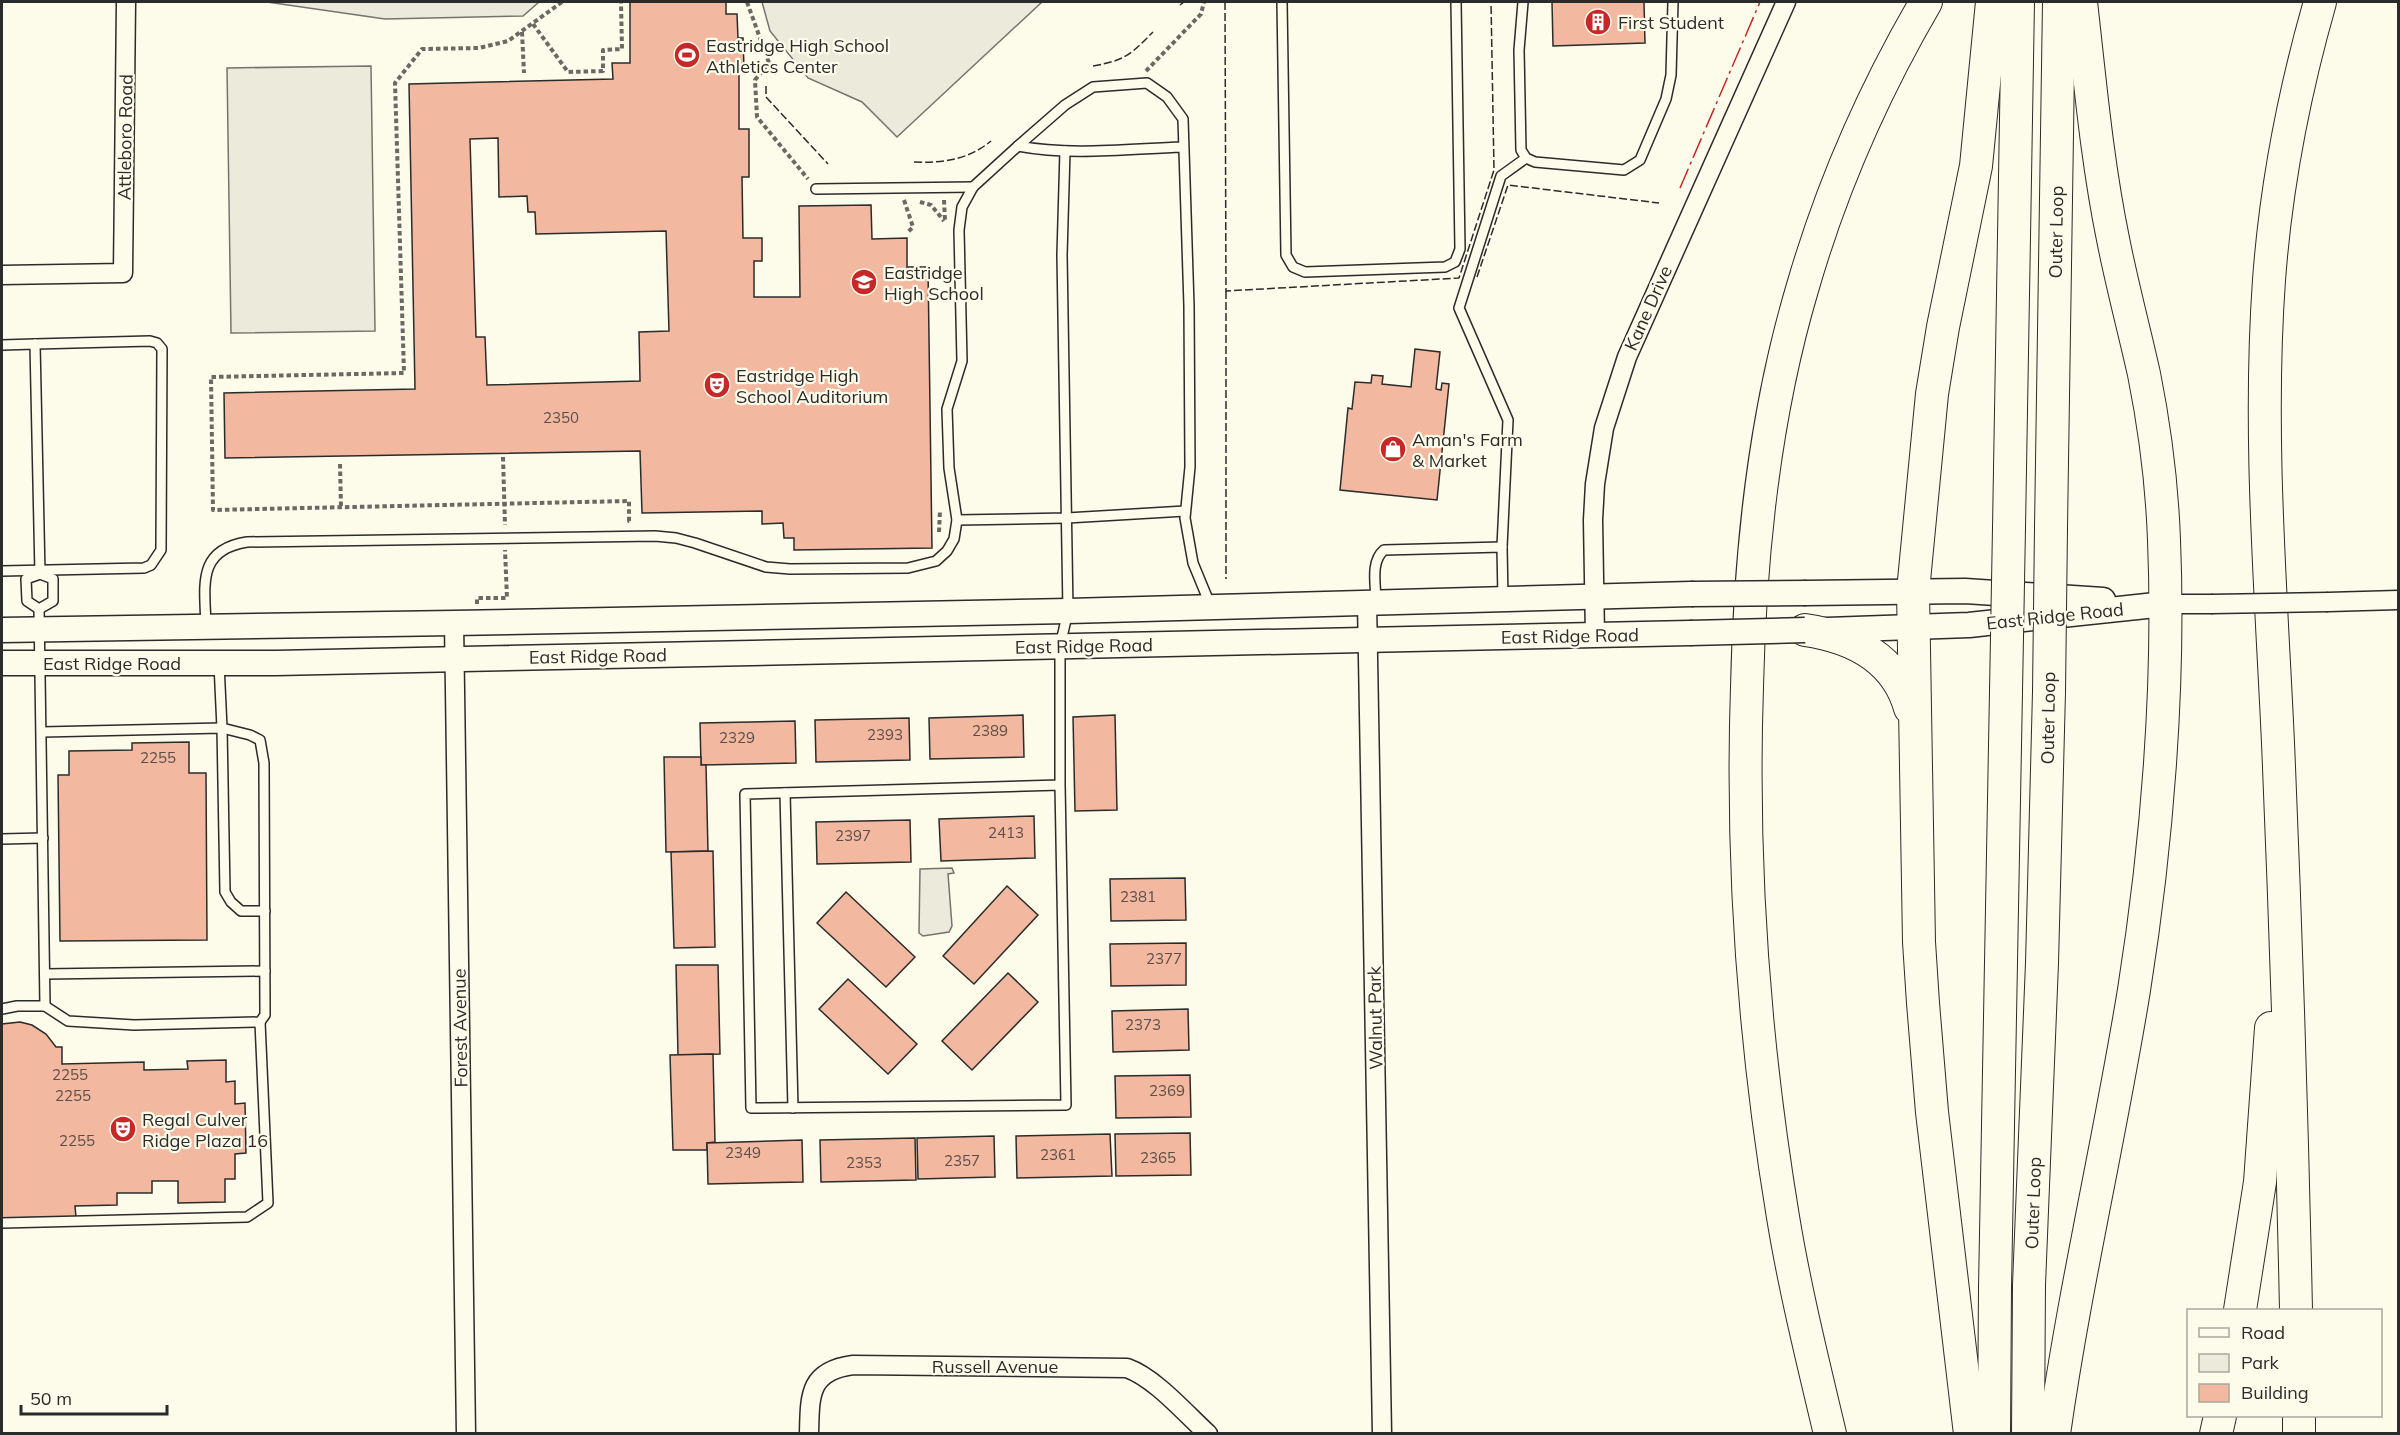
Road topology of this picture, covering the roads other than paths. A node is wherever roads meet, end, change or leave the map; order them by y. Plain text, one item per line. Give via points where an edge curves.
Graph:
1 (126, 2) edge
2 (1282, 2) edge
3 (1456, 2) edge
4 (1523, 2) edge
5 (1673, 2) edge
6 (1786, 2) edge
7 (1926, 2) edge
8 (1992, 2) edge
9 (2018, 2) edge
10 (2059, 2) edge
11 (2081, 2) edge
12 (2320, 2) edge
13 (1018, 146) junction
14 (1182, 147) junction
15 (1065, 151) junction
16 (1526, 158) junction
17 (973, 187) junction
18 (816, 189) road end
19 (2, 275) edge
20 (2, 345) edge
21 (35, 345) junction
22 (1185, 511) junction
23 (1067, 518) junction
24 (957, 520) junction
25 (1502, 547) junction
26 (2, 572) edge
27 (40, 572) junction
28 (1913, 591) junction
29 (1594, 596) junction
30 (1503, 599) junction
31 (2398, 600) edge
32 (1372, 602) junction
33 (2165, 604) junction
34 (1215, 607) junction
35 (1068, 611) junction
36 (39, 619) junction
37 (454, 623) junction
38 (206, 627) junction
39 (1914, 627) junction
40 (2, 630) edge
41 (1805, 630) junction
42 (1595, 636) junction
43 (1368, 640) junction
44 (1060, 646) junction
45 (454, 659) junction
46 (2, 663) edge
47 (41, 663) junction
48 (219, 663) junction
49 (222, 728) junction
50 (42, 732) junction
51 (1915, 735) junction
52 (1059, 785) junction
53 (785, 793) junction
54 (2281, 819) junction
55 (43, 838) junction
56 (2, 839) edge
57 (265, 911) junction
58 (265, 971) junction
59 (45, 974) junction
60 (45, 1006) junction
61 (2, 1009) edge
62 (260, 1022) junction
63 (793, 1108) junction
64 (2, 1223) edge
65 (2240, 1309) edge
66 (2296, 1309) edge
67 (2220, 1417) edge
68 (2299, 1417) edge
69 (466, 1434) edge
70 (809, 1434) edge
71 (1208, 1434) edge
72 (1382, 1434) edge
73 (1830, 1434) edge
74 (1970, 1434) edge
75 (1994, 1434) edge
76 (2028, 1434) edge
77 (2054, 1434) edge
78 (2216, 1434) edge
79 (2299, 1434) edge

1 - 19 street, Attleboro Road via 123,273
2 - 3 lane via 1286,255 1293,267 1305,272 1445,267 1455,262 1460,249
4 - 16 lane via 1519,50 1521,150
5 - 16 lane via 1671,75 1666,99 1640,160 1624,170
6 - 29 street, Kane Drive via 1627,357 1604,428 1593,520
7 - 73 highway via 1880,86 1851,152 1802,286 1770,427 1752,572 1745,789 1754,980 1783,1218
8 - 28 highway via 1976,166 1934,382
9 - 75 highway, Outer Loop, bridge
10 - 76 highway, Outer Loop, bridge via 2049,692 2028,1320
11 - 33 highway via 2103,184 2156,443
12 - 54 highway via 2294,102 2281,173 2266,343 2266,472
13 - 14 lane via 1065,105 1093,87 1148,83 1167,97 1183,119
13 - 15 lane
13 - 17 lane
14 - 15 lane
14 - 22 lane via 1189,306 1190,467
15 - 23 lane via 1062,255
16 - 25 lane via 1501,176 1459,308 1508,420
17 - 18 lane
17 - 24 lane via 963,207 959,230 962,361 947,409 949,468
20 - 21 lane
21 - 27 lane
21 - 27 lane via 150,341 162,349 163,538 158,558 144,568
22 - 23 lane
22 - 34 lane via 1193,563
23 - 24 lane
23 - 35 lane
24 - 38 lane via 947,551 936,561 908,568 766,567 695,543 655,536 247,542 224,547 210,561 205,582
25 - 30 lane
25 - 32 lane via 1384,550 1375,564
26 - 27 lane
27 - 36 lane via 26,579 27,601
27 - 36 lane via 53,579 53,601
28 - 29 main road, East Ridge Road, bridge
28 - 33 main road, East Ridge Road
28 - 39 highway
29 - 30 main road, East Ridge Road
29 - 42 street, Kane Drive
30 - 32 main road, East Ridge Road
31 - 33 street, East Ridge Road, bridge
32 - 34 main road, East Ridge Road
32 - 43 street, Walnut Park
33 - 39 main road, East Ridge Road via 1997,623
33 - 77 highway via 2156,795 2143,924
34 - 35 main road, East Ridge Road
35 - 37 main road, East Ridge Road
35 - 44 lane
36 - 38 main road, East Ridge Road
36 - 40 main road, East Ridge Road
36 - 47 lane
37 - 38 main road, East Ridge Road
37 - 45 street, Forest Avenue
39 - 41 main road, East Ridge Road
39 - 51 highway
41 - 42 main road, East Ridge Road, bridge
41 - 51 highway via 1854,643 1885,663 1906,695
42 - 43 main road, East Ridge Road
43 - 44 main road, East Ridge Road
43 - 72 street, Walnut Park
44 - 45 main road, East Ridge Road
44 - 52 lane
45 - 48 main road, East Ridge Road
45 - 69 street, Forest Avenue
46 - 47 main road, East Ridge Road
47 - 48 main road, East Ridge Road
47 - 50 lane
48 - 49 lane
49 - 50 lane
49 - 57 lane via 260,740 264,764
49 - 57 lane via 225,892 241,911
50 - 55 lane
51 - 74 highway via 1920,950 1928,1078
52 - 53 lane
52 - 63 lane via 1066,1105
53 - 63 lane
53 - 63 lane via 745,794 751,1108
54 - 65 highway via 2276,857 2265,1131
54 - 66 highway
55 - 56 lane
55 - 59 lane
57 - 58 lane
58 - 59 lane
58 - 62 lane via 265,1015
59 - 60 lane
60 - 61 lane
60 - 62 lane via 68,1021 134,1025
62 - 64 lane via 268,1203 247,1217
67 - 78 highway
68 - 79 highway
70 - 71 street, Russell Avenue via 811,1394 816,1383 832,1370 853,1365 1127,1368 1151,1382

